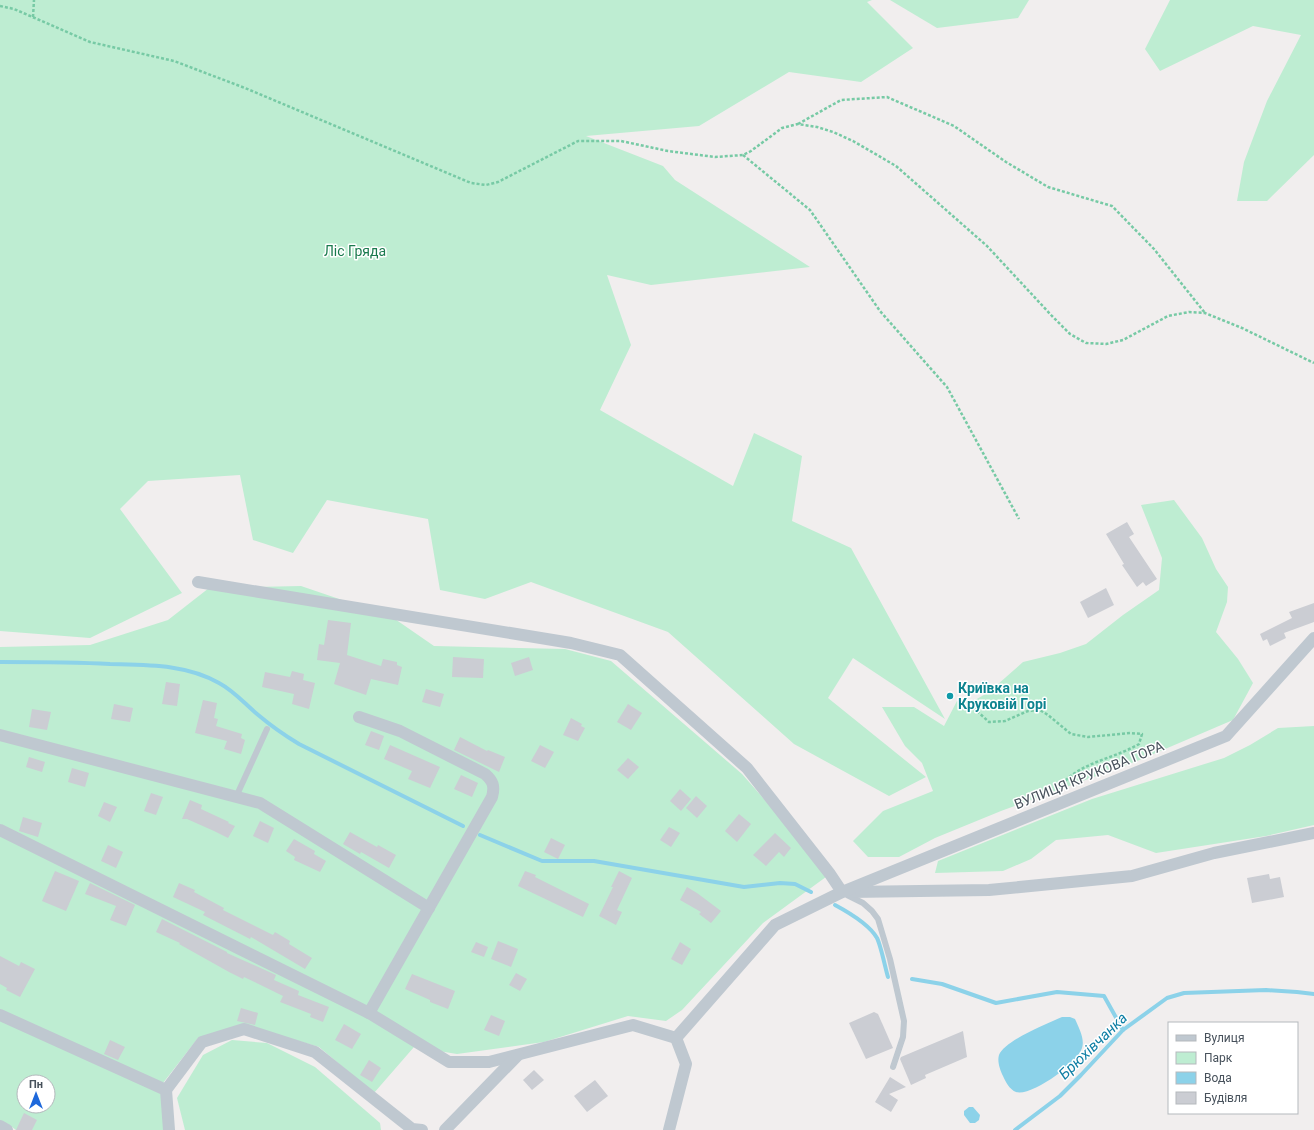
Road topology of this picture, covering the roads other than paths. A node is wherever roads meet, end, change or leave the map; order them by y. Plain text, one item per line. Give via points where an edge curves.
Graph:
1 (198, 582) dead end
2 (1314, 638) edge
3 (359, 717) dead end
4 (267, 729) dead end
5 (0, 734) edge
6 (236, 796) junction
7 (0, 830) edge
8 (1314, 832) edge
9 (842, 892) junction
10 (429, 908) junction
11 (369, 1013) junction
12 (0, 1015) edge
13 (676, 1038) junction
14 (519, 1054) junction
15 (893, 1067) dead end
16 (166, 1090) junction
17 (0, 1126) edge
18 (7, 1130) edge
19 (169, 1130) edge
20 (422, 1130) edge
21 (445, 1130) edge
22 (669, 1130) edge

1 - 9 street via 570,643 620,655 748,768
2 - 9 street, ВУЛИЦЯ КРУКОВА ГОРА via 1226,736
3 - 10 street via 400,730 492,780 492,797
4 - 6 lane
5 - 6 street
6 - 10 street via 260,803
7 - 11 street
8 - 9 street via 1214,853 1132,876 989,890
9 - 13 street, ВУЛИЦЯ КРУКОВА ГОРА via 775,925
9 - 15 lane via 863,903 878,919 890,959 904,1021 903,1036
10 - 11 street
11 - 14 street via 449,1062 489,1062
12 - 16 street
13 - 14 street via 633,1025
13 - 22 street via 686,1064
14 - 21 street
16 - 19 street
16 - 20 street via 202,1042 244,1029 315,1052 412,1129
17 - 18 street

